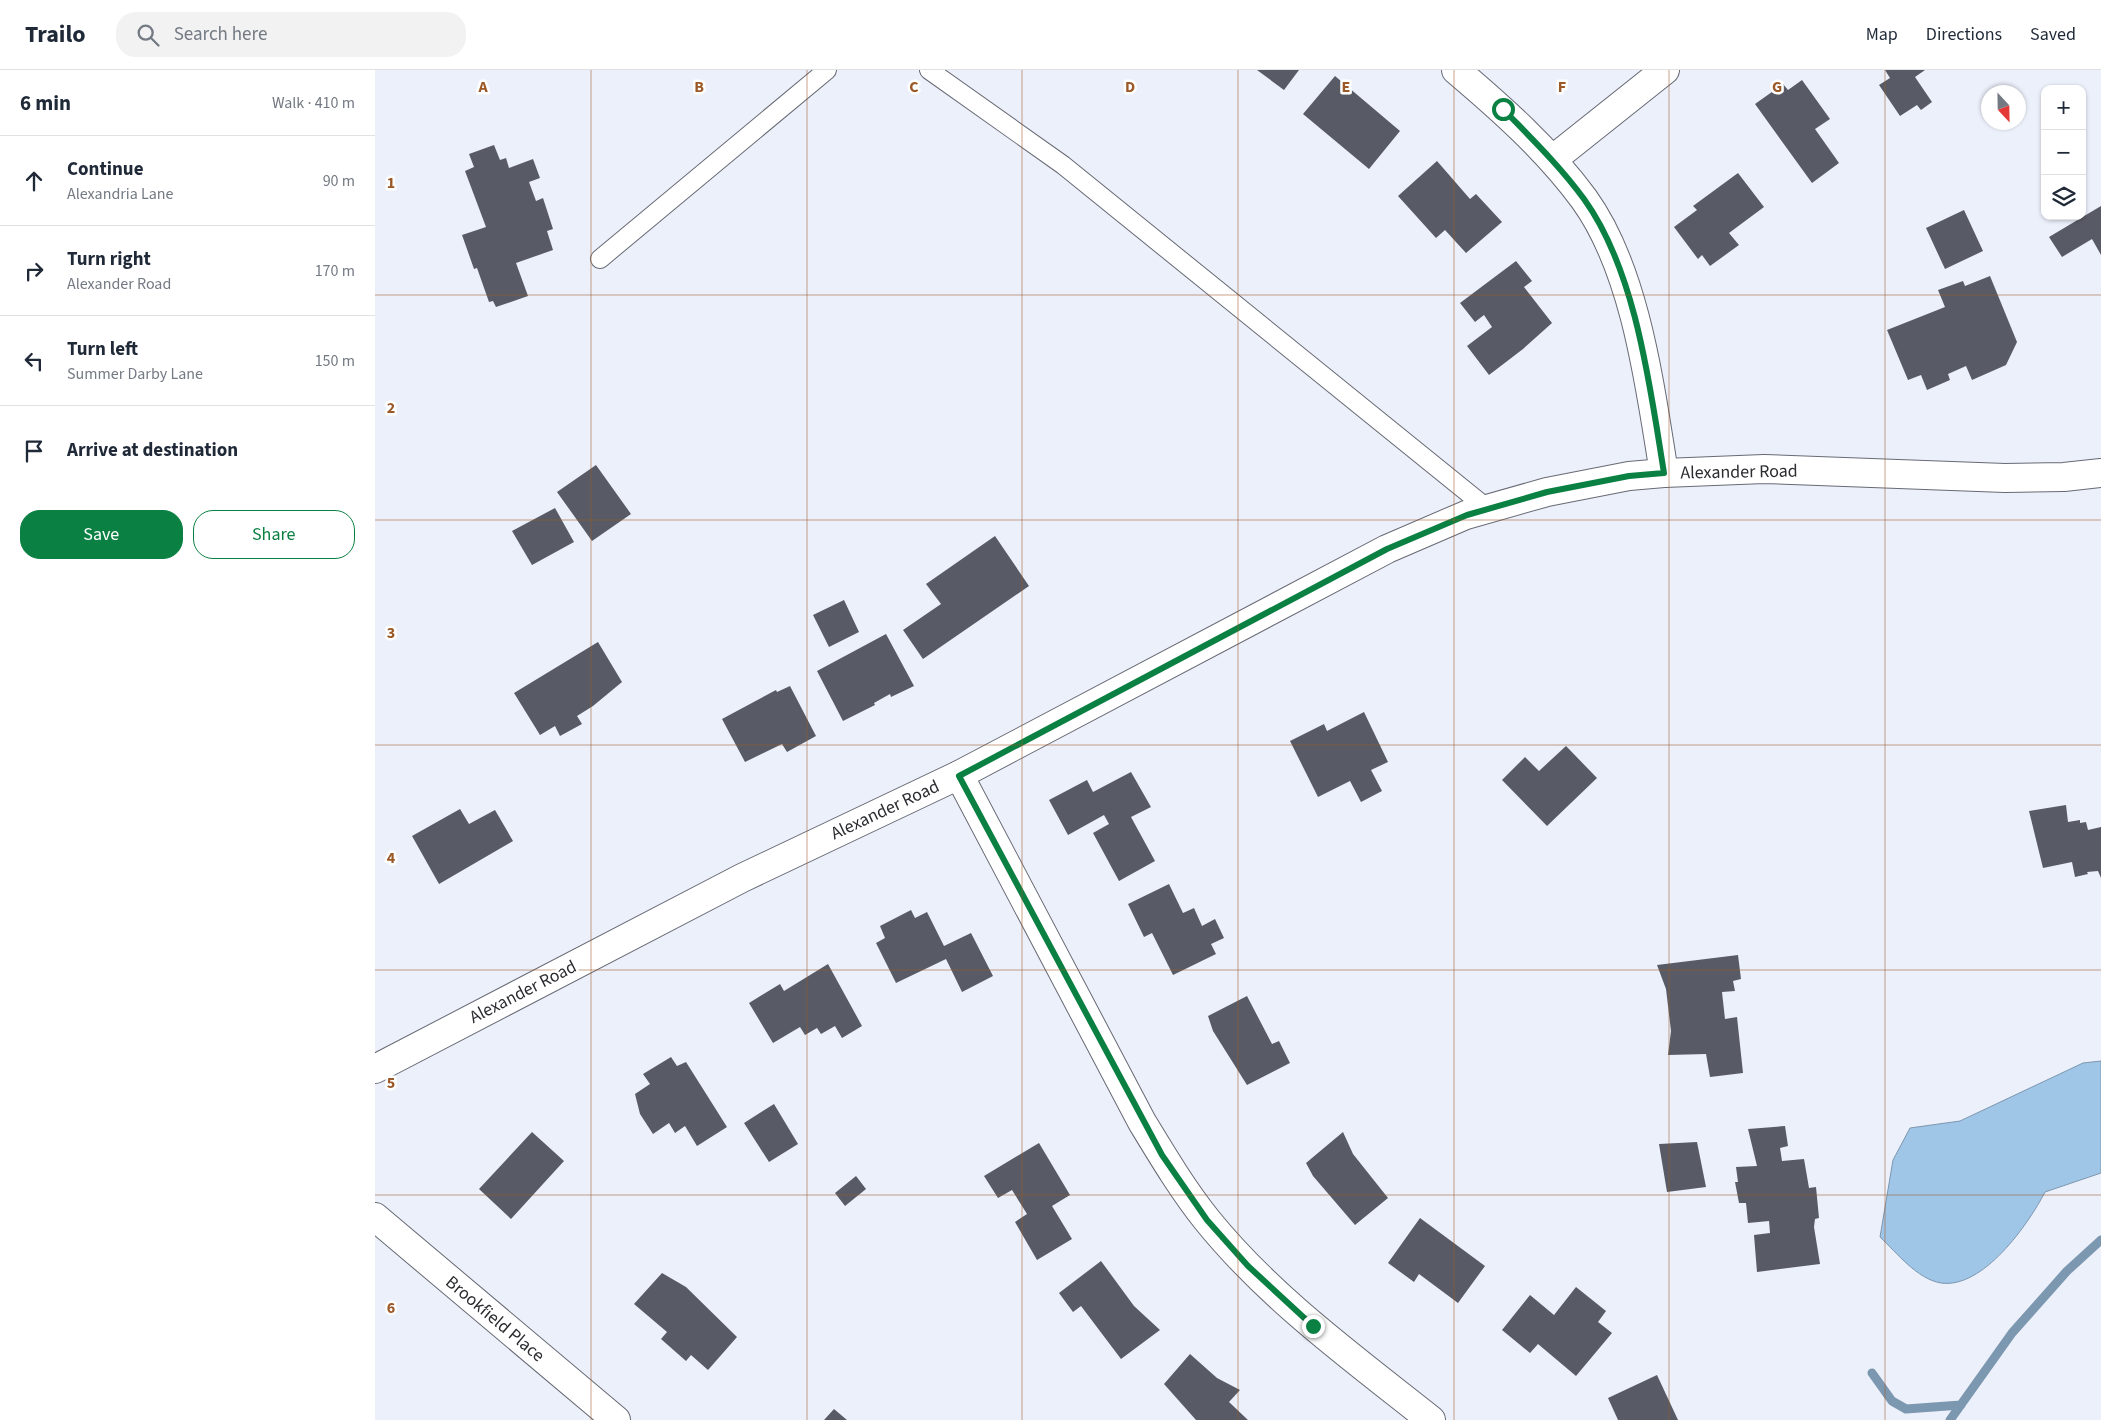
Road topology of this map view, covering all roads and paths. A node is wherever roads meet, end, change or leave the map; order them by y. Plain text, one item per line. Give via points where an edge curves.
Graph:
1 (827, 70) edge
2 (929, 70) edge
3 (1456, 70) edge
4 (1665, 70) edge
5 (1551, 160) junction
6 (600, 259) dead end
7 (1664, 473) junction
8 (2101, 473) edge
9 (1488, 509) junction
10 (959, 776) junction
11 (375, 1069) edge
12 (375, 1217) edge
13 (616, 1420) edge
14 (1431, 1420) edge

1 - 6 lane
2 - 9 lane via 1063,165
3 - 5 street via 1503,109
4 - 5 street
5 - 7 street via 1584,200 1601,229 1624,282 1648,377
7 - 8 street, Alexander Road via 1763,469 2005,478
7 - 9 street, Alexander Road via 1629,476 1547,492
9 - 10 street, Alexander Road via 1387,549
10 - 11 street, Alexander Road via 742,878
10 - 14 street via 1142,1122 1207,1220 1248,1266 1313,1326
12 - 13 street, Brookfield Place

